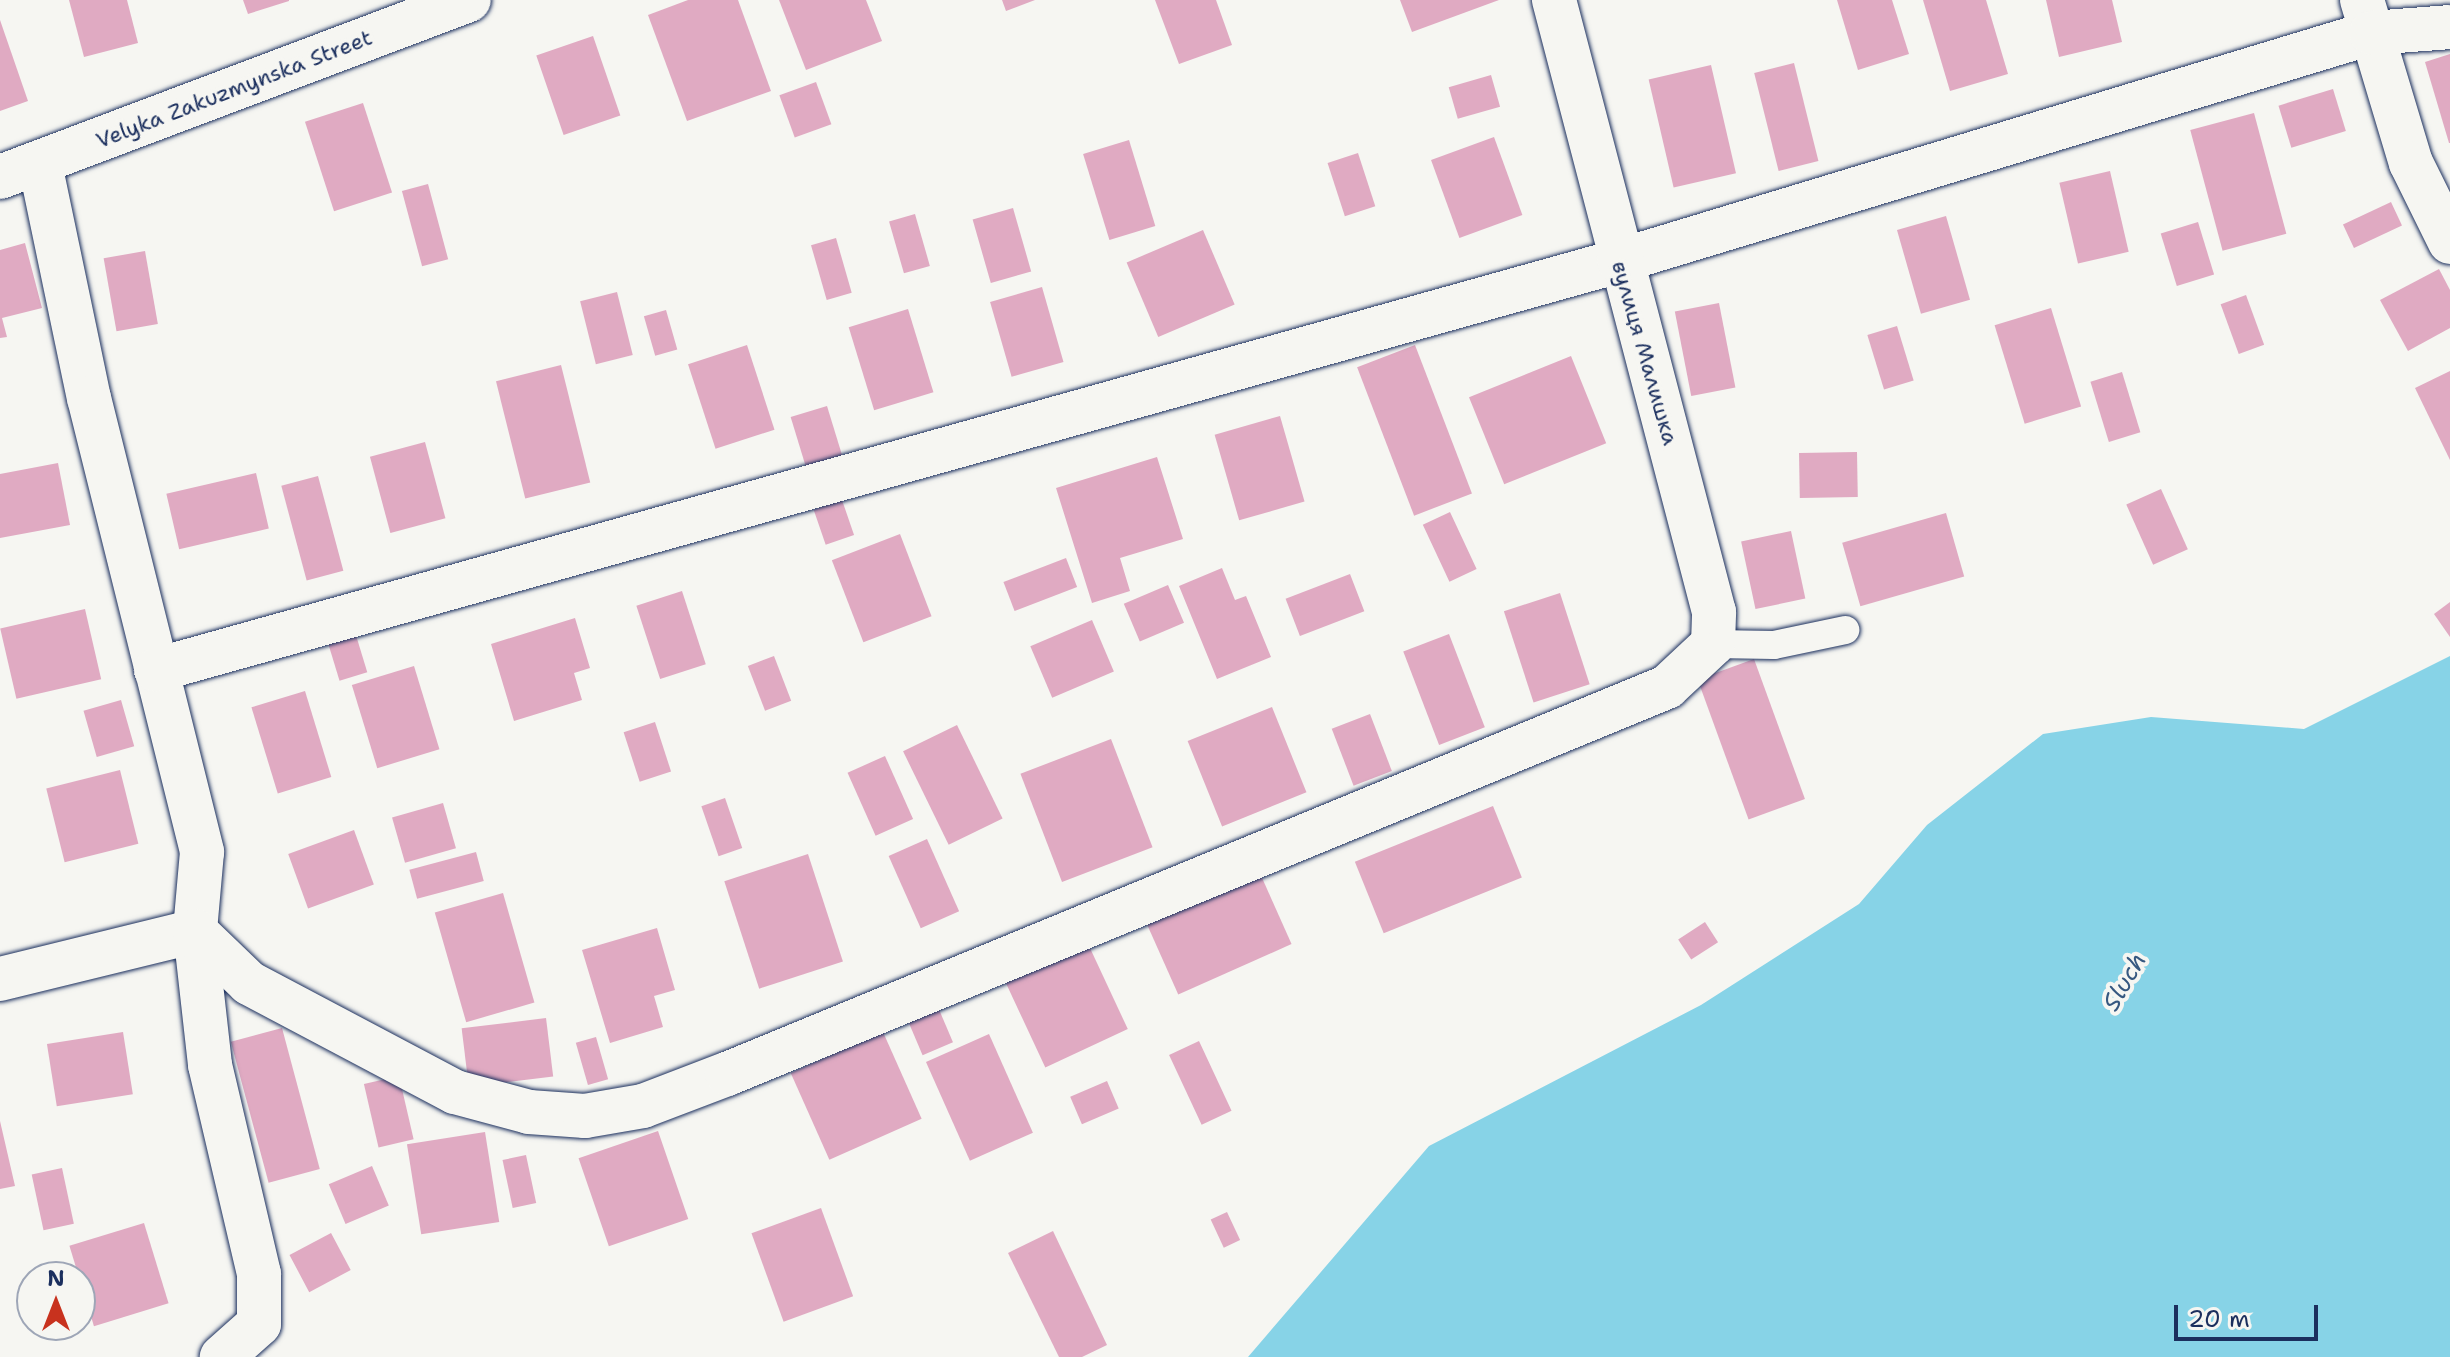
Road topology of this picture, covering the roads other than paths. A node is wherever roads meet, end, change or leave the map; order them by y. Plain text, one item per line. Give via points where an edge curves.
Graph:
1 (469, 0) edge
2 (1554, 0) edge
3 (2366, 16) edge
4 (2450, 27) edge
5 (20, 171) edge
6 (2450, 242) edge
7 (1619, 261) junction
8 (1845, 630) dead end
9 (1713, 644) junction
10 (156, 670) junction
11 (195, 931) junction
12 (0, 979) edge
13 (222, 1357) edge

1 - 5 street, Velyka Zakuzmynska Street
2 - 7 street, вулиця Малишка
3 - 4 street
3 - 6 street via 2411,163
3 - 7 street
5 - 10 street
7 - 9 street, вулиця Малишка via 1706,570
7 - 10 street
8 - 9 lane via 1774,645
9 - 11 street via 1667,687 643,1106 585,1116 529,1112 455,1092 249,983
10 - 11 street via 202,852
11 - 12 street
11 - 13 street via 210,1065 259,1274 259,1324

